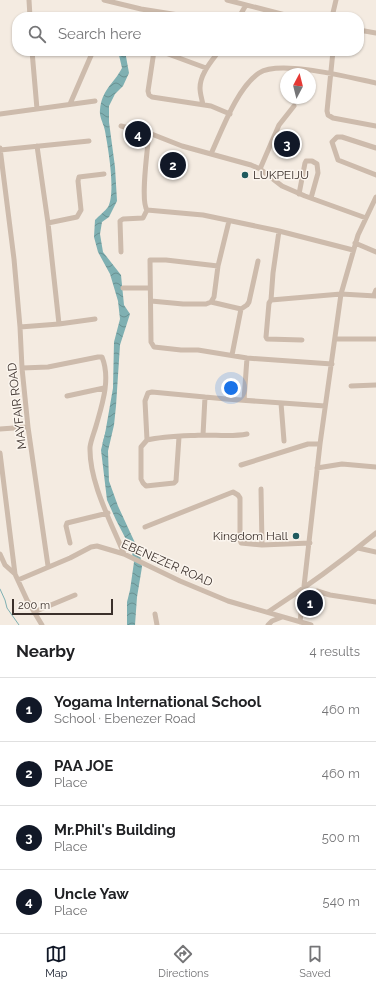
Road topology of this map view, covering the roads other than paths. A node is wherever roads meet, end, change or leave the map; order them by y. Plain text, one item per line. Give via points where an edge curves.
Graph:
1 (29, 0) edge
2 (104, 0) edge
3 (227, 0) edge
4 (336, 0) edge
5 (246, 5) junction
6 (30, 12) edge
7 (148, 12) edge
8 (242, 12) edge
9 (273, 12) edge
10 (333, 12) edge
11 (364, 31) edge
12 (376, 33) edge
13 (32, 56) edge
14 (91, 56) edge
15 (153, 56) edge
16 (174, 56) edge
17 (214, 56) edge
18 (332, 56) edge
19 (206, 68) junction
20 (330, 73) junction
21 (376, 84) edge
22 (95, 101) dead end
23 (70, 104) junction
24 (203, 104) junction
25 (294, 106) dead end
26 (37, 109) junction
27 (0, 114) edge
28 (230, 114) junction
29 (121, 126) dead end
30 (376, 126) edge
31 (276, 132) junction
32 (149, 133) junction
33 (292, 140) dead end
34 (89, 141) dead end
35 (37, 146) junction
36 (376, 148) edge
37 (0, 149) edge
38 (211, 154) junction
39 (260, 169) junction
40 (104, 174) dead end
41 (376, 175) edge
42 (299, 194) junction
43 (376, 197) edge
44 (311, 198) junction
45 (147, 210) junction
46 (366, 218) junction
47 (230, 221) junction
48 (48, 223) junction
49 (279, 231) junction
50 (355, 243) junction
51 (353, 250) junction
52 (121, 252) dead end
53 (376, 252) edge
54 (258, 261) dead end
55 (218, 266) junction
56 (123, 288) dead end
57 (150, 288) junction
58 (376, 290) edge
59 (341, 294) junction
60 (375, 296) edge
61 (214, 297) junction
62 (271, 300) junction
63 (150, 301) junction
64 (211, 302) junction
65 (218, 303) junction
66 (241, 309) junction
67 (95, 318) dead end
68 (59, 324) junction
69 (20, 327) junction
70 (335, 339) junction
71 (376, 339) edge
72 (302, 340) dead end
73 (232, 355) junction
74 (248, 358) junction
75 (332, 364) junction
76 (22, 368) junction
77 (376, 385) edge
78 (351, 386) dead end
79 (104, 388) junction
80 (67, 396) dead end
81 (205, 396) junction
82 (244, 400) junction
83 (281, 403) junction
84 (325, 406) junction
85 (28, 427) junction
86 (0, 429) edge
87 (247, 434) dead end
88 (203, 435) junction
89 (179, 437) junction
90 (146, 440) junction
91 (284, 441) dead end
92 (320, 444) junction
93 (0, 454) edge
94 (241, 465) dead end
95 (376, 467) edge
96 (318, 468) junction
97 (2, 478) edge
98 (261, 489) dead end
99 (108, 513) junction
100 (145, 527) dead end
101 (376, 533) edge
102 (70, 543) dead end
103 (310, 543) junction
104 (262, 545) junction
105 (358, 548) junction
106 (376, 552) edge
107 (0, 554) edge
108 (124, 554) junction
109 (48, 566) junction
110 (15, 574) junction
111 (18, 580) junction
112 (305, 587) junction
113 (75, 596) dead end
114 (304, 598) junction
115 (376, 602) edge
116 (34, 612) junction
117 (268, 612) junction
118 (154, 614) dead end
119 (282, 617) junction
120 (300, 622) junction
121 (42, 625) edge
122 (157, 625) edge
123 (268, 625) edge
124 (311, 625) edge

1 - 6 street
2 - 7 street
3 - 5 street
4 - 10 street
5 - 8 street
5 - 9 street
11 - 12 street
13 - 26 street
14 - 23 street
15 - 24 street via 149,95
16 - 19 street
17 - 19 street
18 - 20 street
19 - 24 street via 200,88
20 - 21 street
20 - 28 street via 296,68 259,72 239,93
20 - 30 street via 328,115
22 - 23 street
23 - 26 street
24 - 28 street
25 - 31 street
26 - 27 street
28 - 38 street
29 - 32 street
31 - 33 street
31 - 39 street
32 - 38 street
32 - 45 street via 144,191
34 - 35 street
35 - 37 street
35 - 48 street
36 - 41 street via 342,137 337,137 332,142 338,160
37 - 69 street, MAYFAIR ROAD
38 - 39 street
39 - 42 street via 282,186
40 - 48 street via 79,177 81,210 77,217
42 - 44 street
42 - 44 street via 305,163 312,161 317,164 318,173
43 - 46 street
44 - 46 street
45 - 47 street via 203,215
45 - 52 street via 143,218 120,221
46 - 50 street
47 - 49 street
47 - 55 street
48 - 68 street
49 - 51 street
49 - 62 street
50 - 51 street
50 - 53 street
51 - 59 street
54 - 66 street via 249,302
55 - 57 street via 150,260
55 - 61 street
56 - 57 street
57 - 63 street
58 - 60 street
59 - 60 street
59 - 62 street
59 - 70 street
61 - 64 street
61 - 65 street
62 - 72 street via 267,339
63 - 64 street via 183,304
63 - 73 street via 151,342 154,346
64 - 65 street
65 - 66 street
66 - 73 street
67 - 68 street
68 - 69 street
69 - 76 street, MAYFAIR ROAD
70 - 71 street
70 - 75 street
73 - 74 street
74 - 75 street
74 - 82 street
75 - 84 street
76 - 79 street via 48,367 102,357 106,375
76 - 85 street, MAYFAIR ROAD
77 - 78 street
79 - 80 street
79 - 99 street via 90,450 96,485
81 - 82 street
81 - 88 street
81 - 90 street via 154,391 148,393 145,401
82 - 83 street
83 - 84 street
83 - 91 street
84 - 92 street
85 - 86 street
85 - 109 street, MAYFAIR ROAD
87 - 88 street
88 - 89 street
89 - 90 street
89 - 90 street via 176,481 152,486 146,486 142,479 141,447
92 - 94 street via 308,444
92 - 96 street
93 - 97 street
95 - 96 street via 342,464
96 - 103 street
97 - 110 street
98 - 104 street
99 - 102 street via 67,523
99 - 108 street
100 - 104 street via 233,492 240,498 241,543
101 - 105 street
103 - 104 street
103 - 112 street
105 - 106 street
105 - 112 street
107 - 110 street via 5,565
108 - 109 street, EBENEZER ROAD via 94,546
108 - 117 street, EBENEZER ROAD via 228,601
109 - 111 street, EBENEZER ROAD
110 - 111 street
111 - 116 street
112 - 114 street
112 - 117 street
113 - 116 street
114 - 115 street via 317,591
114 - 120 street
116 - 121 street
117 - 119 street, EBENEZER ROAD
118 - 122 street
119 - 120 street, EBENEZER ROAD
119 - 123 street
120 - 124 street, EBENEZER ROAD

